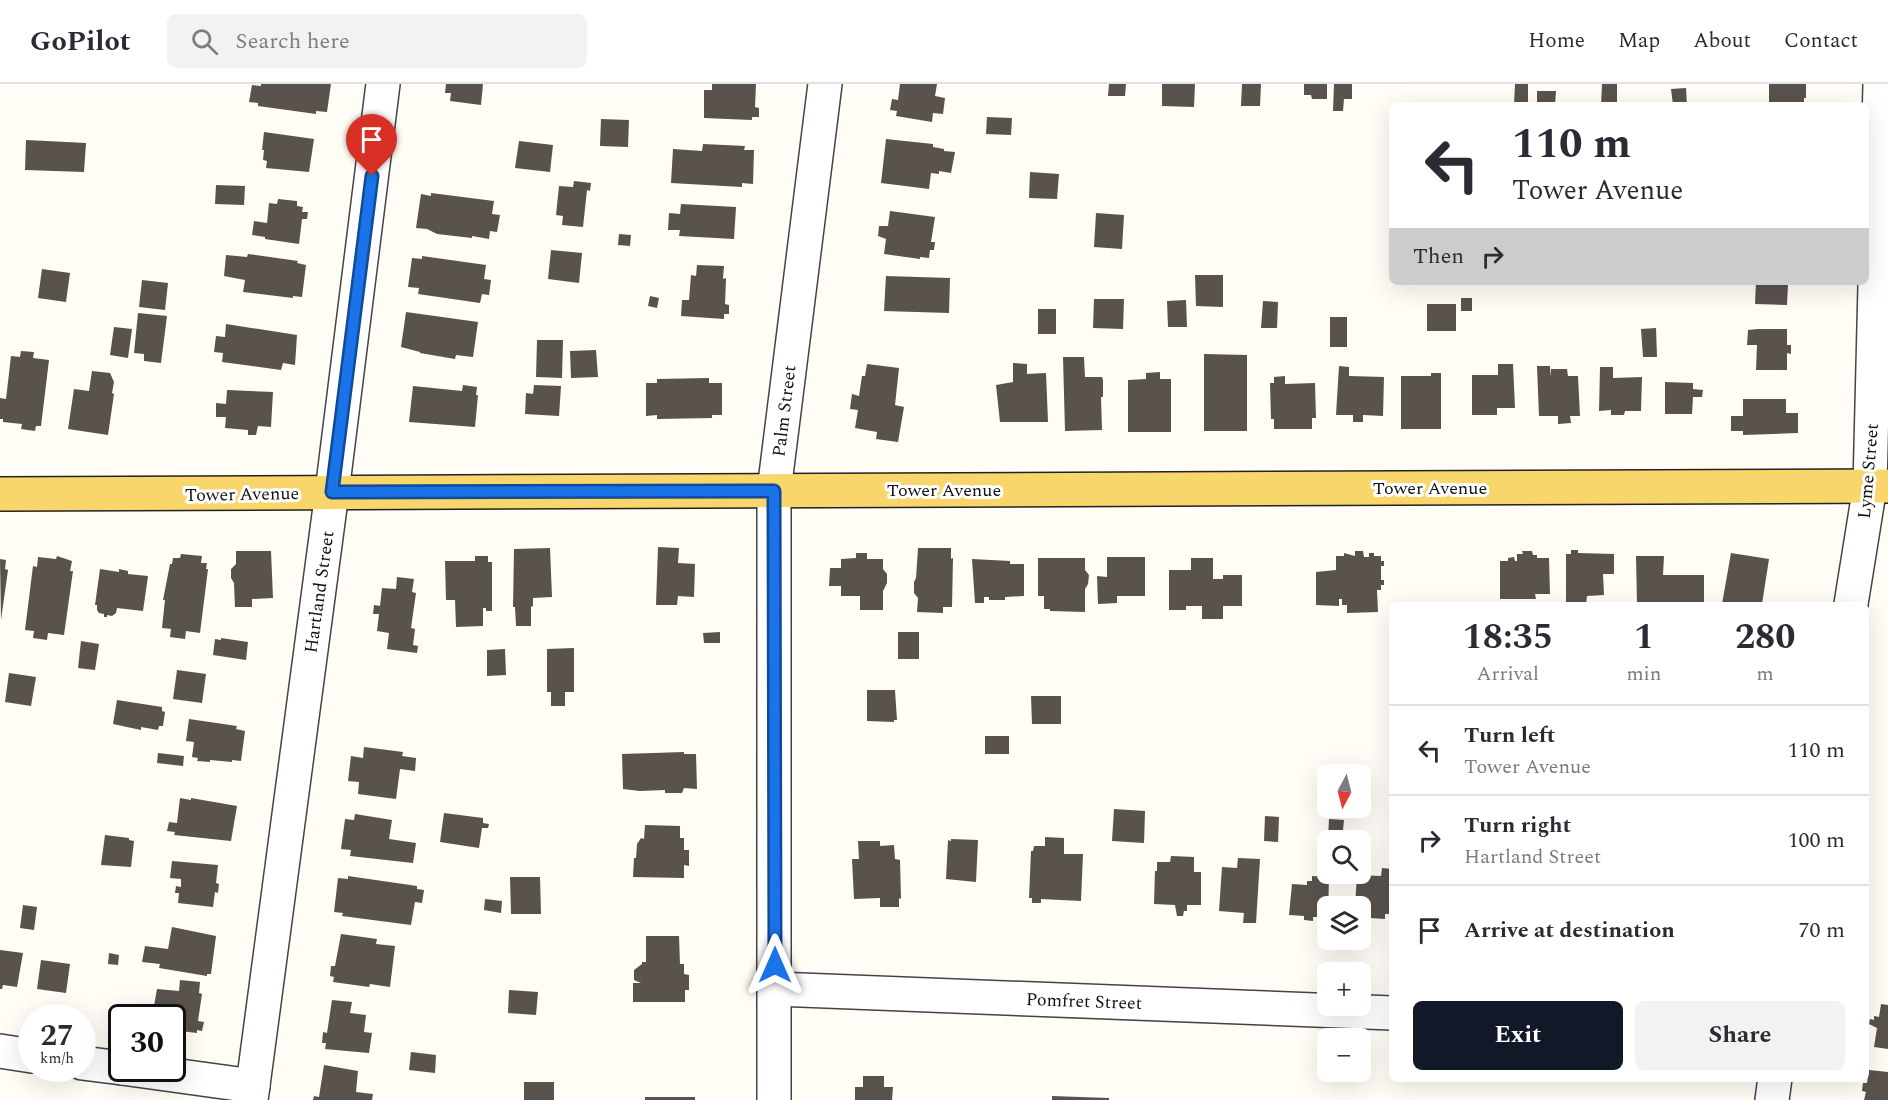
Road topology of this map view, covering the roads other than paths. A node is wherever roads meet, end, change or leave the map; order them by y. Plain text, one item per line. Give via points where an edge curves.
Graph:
1 (383, 84) edge
2 (825, 84) edge
3 (1881, 84) edge
4 (1879, 486) edge
5 (774, 491) junction
6 (332, 492) junction
7 (0, 494) edge
8 (1851, 602) edge
9 (776, 989) junction
10 (1389, 1013) edge
11 (0, 1051) edge
12 (18, 1054) edge
13 (186, 1080) edge
14 (1774, 1082) edge
15 (252, 1093) edge
16 (774, 1100) edge
17 (1772, 1100) edge

1 - 6 street, Hartland Street
2 - 5 street, Palm Street
3 - 4 street, Lyme Street
4 - 5 main road, Tower Avenue
4 - 8 street, Lyme Street
5 - 6 main road, Tower Avenue
5 - 9 street, Palm Street
6 - 7 main road, Tower Avenue
6 - 15 street, Hartland Street
9 - 10 street, Pomfret Street
9 - 16 street, Palm Street
11 - 12 street
13 - 15 street
14 - 17 street

